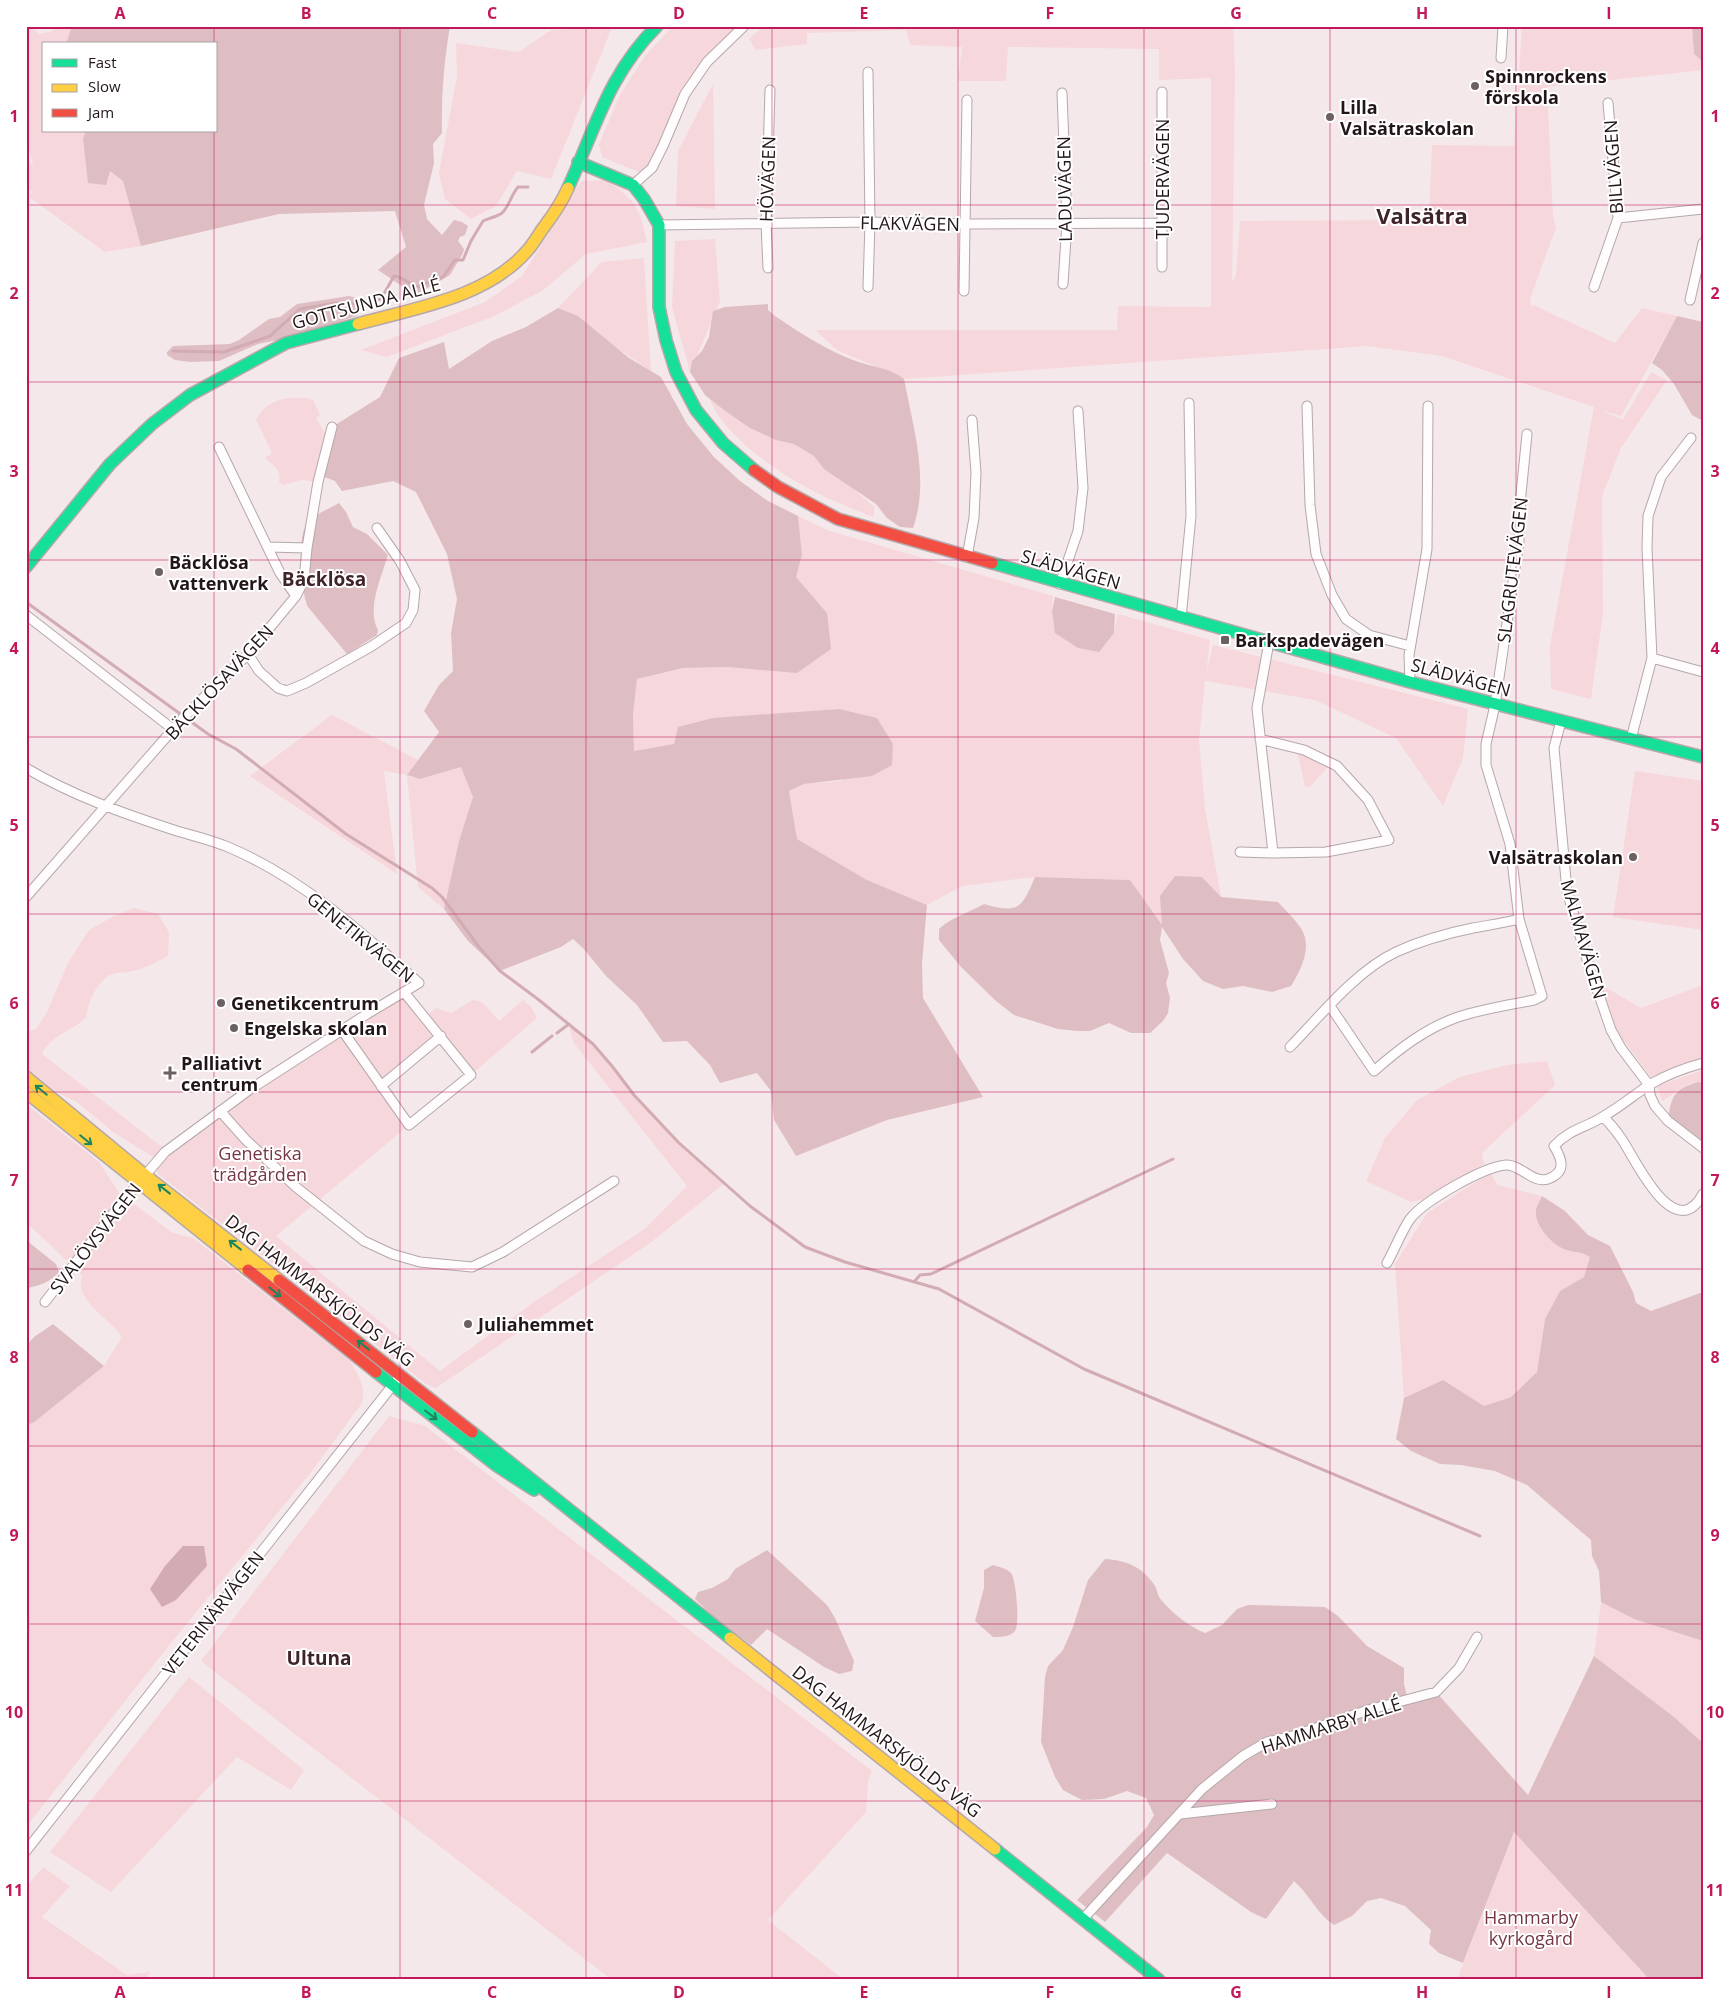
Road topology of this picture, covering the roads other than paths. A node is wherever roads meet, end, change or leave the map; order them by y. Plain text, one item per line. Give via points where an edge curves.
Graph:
1 (657, 26) edge
2 (744, 26) edge
3 (1502, 26) edge
4 (1501, 58) dead end
5 (868, 72) dead end
6 (770, 90) dead end
7 (1162, 92) dead end
8 (1062, 93) dead end
9 (967, 100) dead end
10 (1608, 103) dead end
11 (578, 162) junction
12 (633, 185) junction
13 (1703, 209) edge
14 (1618, 218) junction
15 (870, 222) junction
16 (766, 223) junction
17 (1161, 223) junction
18 (966, 224) junction
19 (1067, 224) junction
20 (659, 225) junction
21 (1703, 243) edge
22 (1162, 267) dead end
23 (768, 268) dead end
24 (1063, 284) dead end
25 (868, 287) dead end
26 (1594, 287) dead end
27 (964, 291) dead end
28 (1690, 300) dead end
29 (1189, 403) dead end
30 (1307, 406) dead end
31 (1428, 406) dead end
32 (1078, 411) dead end
33 (972, 420) dead end
34 (332, 427) dead end
35 (1527, 434) dead end
36 (1691, 438) dead end
37 (219, 447) dead end
38 (377, 528) dead end
39 (268, 547) junction
40 (307, 548) junction
41 (967, 557) junction
42 (26, 567) edge
43 (1060, 584) junction
44 (296, 596) junction
45 (26, 615) edge
46 (1181, 618) junction
47 (1269, 642) junction
48 (1410, 646) junction
49 (248, 654) junction
50 (1652, 658) junction
51 (1703, 672) edge
52 (1410, 682) junction
53 (1495, 705) junction
54 (1561, 721) junction
55 (174, 730) junction
56 (1260, 739) junction
57 (1631, 739) junction
58 (1703, 757) edge
59 (26, 768) edge
60 (106, 807) junction
61 (1240, 852) dead end
62 (1273, 853) junction
63 (26, 897) edge
64 (1519, 919) junction
65 (404, 992) junction
66 (1330, 1006) junction
67 (342, 1030) junction
68 (441, 1036) junction
69 (1290, 1046) dead end
70 (1703, 1063) edge
71 (26, 1077) edge
72 (1650, 1085) junction
73 (381, 1086) junction
74 (26, 1092) edge
75 (220, 1111) junction
76 (1603, 1118) junction
77 (1703, 1148) edge
78 (142, 1179) junction
79 (614, 1182) dead end
80 (1703, 1194) edge
81 (1387, 1263) dead end
82 (45, 1302) dead end
83 (401, 1375) junction
84 (392, 1385) junction
85 (594, 1529) junction
86 (1477, 1637) dead end
87 (1272, 1804) dead end
88 (1180, 1814) junction
89 (26, 1851) edge
90 (1083, 1919) junction
91 (1160, 1980) edge

1 - 11 street, GOTTSUNDA ALLÉ via 633,51 607,95
2 - 12 street via 707,62 685,94 652,168
3 - 4 street
5 - 15 street
6 - 16 street, HÖVÄGEN
7 - 17 street, TJUDERVÄGEN
8 - 19 street, LADUVÄGEN
9 - 18 street
10 - 14 street, BILLVÄGEN
11 - 12 street
11 - 42 street, GOTTSUNDA ALLÉ via 554,213 524,254 502,273 450,299 286,343 190,395 152,424 110,464
12 - 20 street, SLÄDVÄGEN
13 - 14 street
14 - 26 street, BILLVÄGEN
15 - 16 street, FLAKVÄGEN
15 - 18 street, FLAKVÄGEN
15 - 25 street
16 - 20 street, FLAKVÄGEN
16 - 23 street, HÖVÄGEN
17 - 19 street, FLAKVÄGEN
17 - 22 street, TJUDERVÄGEN
18 - 19 street, FLAKVÄGEN
18 - 27 street
19 - 24 street, LADUVÄGEN
20 - 41 street, SLÄDVÄGEN via 659,307 666,340 676,372 696,410 723,443 778,487 838,519
21 - 28 street
29 - 46 street via 1191,516
30 - 48 street via 1310,505 1316,554 1332,596 1346,619 1369,635
31 - 48 street via 1427,549
32 - 43 street via 1084,488 1078,531
33 - 41 street via 976,473 974,518
34 - 40 street, BÄCKLÖSAVÄGEN via 318,482
35 - 53 street, SLAGRUTEVÄGEN via 1519,541
36 - 50 street via 1661,477 1648,516
37 - 39 street
38 - 49 street via 415,590 406,623 380,641 287,691 278,688 259,671
39 - 40 street
39 - 44 street
40 - 44 street, BÄCKLÖSAVÄGEN via 304,580
41 - 43 street, SLÄDVÄGEN
43 - 46 street, SLÄDVÄGEN
44 - 49 street, BÄCKLÖSAVÄGEN
45 - 55 street
46 - 47 street, SLÄDVÄGEN
47 - 52 street, SLÄDVÄGEN
47 - 56 street via 1257,708
48 - 52 street
49 - 55 street, BÄCKLÖSAVÄGEN
50 - 51 street
50 - 57 street
52 - 53 street, SLÄDVÄGEN
53 - 54 street, SLÄDVÄGEN
53 - 64 street, SLAGRUTEVÄGEN via 1486,744 1486,765 1510,844
54 - 57 street, SLÄDVÄGEN
54 - 72 street, MALMAVÄGEN via 1554,748 1567,891 1611,1030
55 - 60 street, BÄCKLÖSAVÄGEN
56 - 62 street
56 - 62 street via 1304,750 1337,766 1368,800 1389,840 1326,852
57 - 58 street, SLÄDVÄGEN
59 - 60 street, GENETIKVÄGEN
60 - 63 street, BÄCKLÖSAVÄGEN
60 - 65 street, GENETIKVÄGEN via 226,846 260,862 365,936 419,983
61 - 62 street
64 - 66 street via 1433,938 1395,953 1366,972
64 - 66 street, SLAGRUTEVÄGEN via 1542,996 1534,1000 1458,1017 1406,1045 1374,1071
65 - 67 street, GENETIKVÄGEN
65 - 68 street
66 - 69 street
67 - 73 street
67 - 75 street, GENETIKVÄGEN
68 - 73 street
68 - 73 street via 471,1075 409,1125
70 - 72 street via 1684,1068
78 -> 71 street, DAG HAMMARSKJÖLDS VÄG
72 - 76 street
72 - 77 street, MALMAVÄGEN via 1655,1106 1668,1121
74 -> 78 street, DAG HAMMARSKJÖLDS VÄG
75 - 78 street, GENETIKVÄGEN via 165,1152
75 - 79 street via 296,1186 364,1241 420,1262 472,1267 503,1252
76 - 80 street via 1613,1126 1648,1183 1674,1210 1684,1212 1694,1207
76 - 81 street via 1569,1133 1554,1146 1562,1160 1555,1176 1545,1180 1535,1178 1508,1165 1490,1169 1422,1207 1409,1220
78 - 82 street, SVALÖVSVÄGEN
83 -> 78 street, DAG HAMMARSKJÖLDS VÄG
78 -> 84 street, DAG HAMMARSKJÖLDS VÄG
83 - 84 street, VETERINÄRVÄGEN
83 - 85 street, DAG HAMMARSKJÖLDS VÄG
84 -> 85 street, DAG HAMMARSKJÖLDS VÄG via 497,1466
84 - 89 street, VETERINÄRVÄGEN
85 - 90 street, DAG HAMMARSKJÖLDS VÄG
86 - 88 street, HAMMARBY ALLÉ via 1459,1668 1436,1692 1267,1742 1243,1756 1202,1789
87 - 88 street
88 - 90 street, HAMMARBY ALLÉ
90 - 91 street, DAG HAMMARSKJÖLDS VÄG

